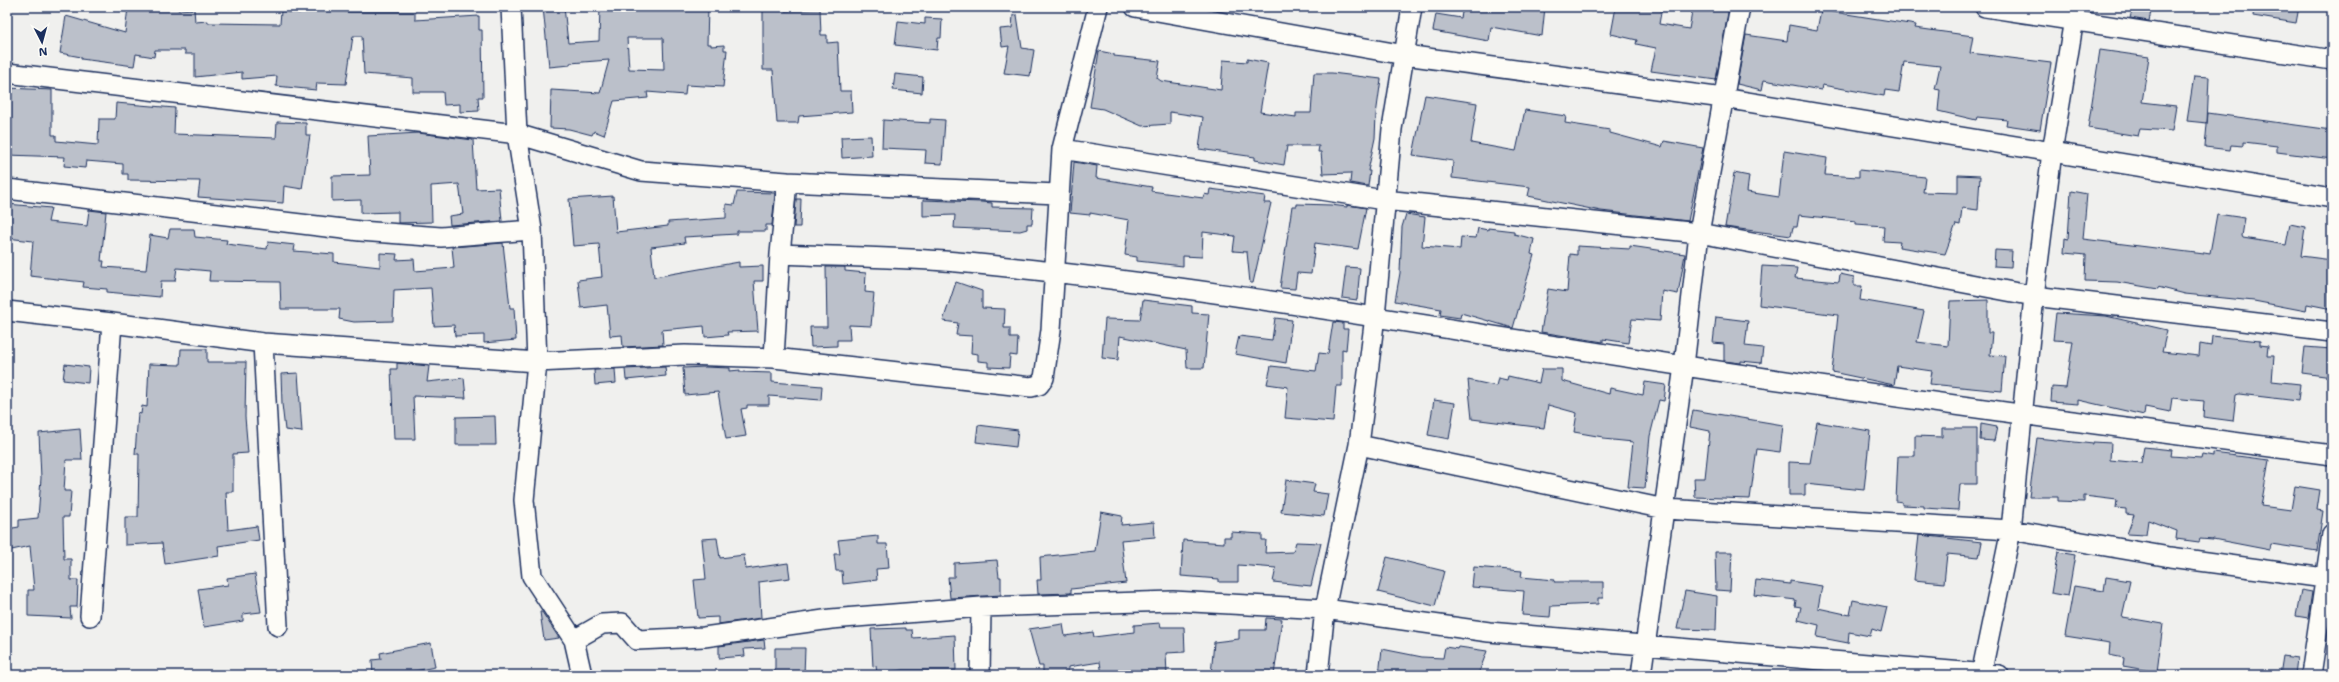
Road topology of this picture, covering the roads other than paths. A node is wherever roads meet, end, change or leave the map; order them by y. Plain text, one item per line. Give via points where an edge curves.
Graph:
1 (511, 7) edge
2 (1098, 7) edge
3 (1135, 7) edge
4 (1412, 7) edge
5 (1740, 7) edge
6 (1985, 7) edge
7 (2075, 13) edge
8 (1405, 55) junction
9 (2332, 60) edge
10 (7, 73) edge
11 (1723, 98) junction
12 (517, 134) junction
13 (1062, 149) junction
14 (2052, 152) junction
15 (787, 182) junction
16 (7, 189) edge
17 (1058, 194) junction
18 (2332, 198) edge
19 (1384, 200) junction
20 (532, 230) junction
21 (1699, 233) junction
22 (780, 254) junction
23 (1055, 272) junction
24 (2034, 296) junction
25 (7, 312) edge
26 (1375, 316) junction
27 (112, 323) junction
28 (2332, 332) edge
29 (263, 343) junction
30 (774, 358) junction
31 (537, 362) junction
32 (1684, 366) junction
33 (2023, 414) junction
34 (1359, 445) junction
35 (2332, 455) edge
36 (1665, 509) junction
37 (2011, 530) junction
38 (2332, 534) edge
39 (2329, 578) edge
40 (980, 607) junction
41 (1325, 609) junction
42 (90, 616) dead end
43 (278, 626) dead end
44 (574, 640) junction
45 (1645, 644) junction
46 (1987, 674) edge
47 (582, 675) edge
48 (980, 675) edge
49 (1318, 675) edge
50 (1641, 675) edge
51 (2311, 675) edge

1 - 12 street
2 - 13 street
3 - 8 street
4 - 8 street
5 - 11 street
6 - 7 street
7 - 9 street
7 - 14 street
8 - 11 street
8 - 19 street via 1392,129
10 - 12 street
11 - 14 street
11 - 21 street
12 - 15 street via 641,170
12 - 20 street
13 - 17 street
13 - 19 street
14 - 18 street
14 - 24 street
15 - 17 street
15 - 22 street
16 - 20 street via 367,232 441,237
17 - 23 street
19 - 21 street
19 - 26 street
20 - 31 street
21 - 24 street
21 - 32 street
22 - 23 street via 964,263
22 - 30 street
23 - 26 street
23 - 30 street via 1051,330 1044,378 1039,385 1031,387
24 - 28 street
24 - 33 street
25 - 27 street
26 - 32 street
26 - 34 street
27 - 29 street
27 - 42 street
29 - 31 street
29 - 43 street
30 - 31 street via 685,354
31 - 44 street via 524,500 532,576
32 - 33 street
32 - 36 street
33 - 35 street
33 - 37 street
34 - 36 street
34 - 41 street
36 - 37 street
36 - 45 street
37 - 39 street via 2170,557
37 - 46 street
38 - 39 street
39 - 51 street
40 - 41 street via 1173,601
40 - 44 street via 831,619 704,637 637,640 622,623 602,624
40 - 48 street
41 - 45 street via 1488,632
41 - 49 street
44 - 47 street
45 - 46 street
45 - 50 street

